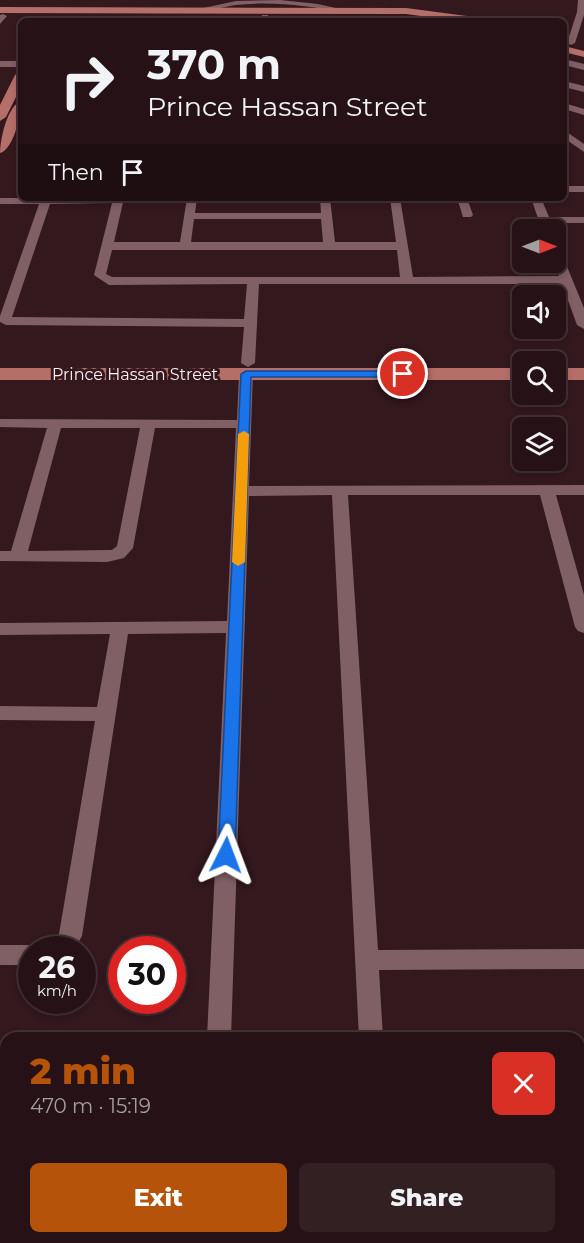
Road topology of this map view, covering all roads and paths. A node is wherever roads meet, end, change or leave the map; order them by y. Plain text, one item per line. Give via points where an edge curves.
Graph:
1 (582, 0) edge
2 (257, 1) edge
3 (286, 1) edge
4 (198, 10) junction
5 (345, 11) junction
6 (1, 16) edge
7 (58, 16) edge
8 (196, 18) edge
9 (307, 18) edge
10 (413, 18) edge
11 (459, 18) edge
12 (567, 43) edge
13 (567, 45) edge
14 (567, 46) edge
15 (584, 47) edge
16 (584, 54) edge
17 (567, 63) edge
18 (0, 64) edge
19 (18, 64) edge
20 (584, 67) edge
21 (18, 81) edge
22 (567, 85) edge
23 (584, 89) edge
24 (567, 107) edge
25 (18, 111) edge
26 (584, 112) edge
27 (0, 117) edge
28 (567, 135) edge
29 (0, 149) edge
30 (584, 149) edge
31 (567, 189) edge
32 (584, 189) edge
33 (0, 201) edge
34 (45, 201) joint
35 (118, 201) edge
36 (192, 201) edge
37 (325, 201) edge
38 (395, 201) edge
39 (463, 201) edge
40 (537, 201) edge
41 (467, 215) dead end
42 (190, 216) junction
43 (327, 216) junction
44 (544, 219) edge
45 (584, 220) edge
46 (566, 222) edge
47 (185, 245) junction
48 (109, 246) junction
49 (329, 246) junction
50 (401, 246) junction
51 (564, 273) edge
52 (407, 280) junction
53 (567, 280) junction
54 (253, 282) junction
55 (249, 322) junction
56 (584, 324) edge
57 (0, 363) edge
58 (512, 363) edge
59 (566, 363) edge
60 (584, 363) edge
61 (247, 368) junction
62 (0, 374) edge
63 (512, 374) edge
64 (566, 374) edge
65 (584, 374) edge
66 (0, 423) edge
67 (55, 424) junction
68 (148, 424) junction
69 (244, 424) junction
70 (340, 490) junction
71 (547, 490) junction
72 (584, 490) edge
73 (241, 491) junction
74 (0, 556) edge
75 (18, 556) junction
76 (236, 627) junction
77 (584, 627) edge
78 (120, 628) junction
79 (0, 629) edge
80 (0, 713) edge
81 (106, 714) junction
82 (70, 936) edge
83 (0, 955) edge
84 (18, 955) edge
85 (584, 959) edge
86 (367, 960) junction
87 (219, 1032) edge
88 (371, 1032) edge

1 - 12 street via 581,12
2 - 3 street
2 - 4 street
3 - 5 street
4 - 5 main road
4 - 7 main road
5 - 11 main road via 406,11
6 - 7 main road
7 - 8 main road
9 - 10 main road
13 - 15 main road
14 - 16 main road
17 - 20 street
18 - 19 street
21 - 27 main road
22 - 23 street
24 - 26 street
25 - 29 main road
28 - 30 street
31 - 32 street
33 - 34 street
34 - 55 street via 4,320
35 - 48 street
36 - 42 street
37 - 43 street
38 - 50 street
39 - 41 street
40 - 44 street
42 - 43 street
42 - 47 street
43 - 49 street
45 - 46 street
47 - 48 street
47 - 49 street
48 - 54 street via 100,275 109,281
49 - 50 street
50 - 52 street
51 - 53 street
52 - 53 street
52 - 54 street
53 - 56 street
54 - 55 street
55 - 61 street
57 - 61 main road, Prince Hassan Street
58 - 61 main road, Prince Hassan Street
59 - 60 main road
61 - 62 main road, Prince Hassan Street
61 - 63 main road, Prince Hassan Street
61 - 69 street
64 - 65 main road
66 - 67 street
67 - 68 street
67 - 75 street
68 - 69 street
68 - 75 street via 125,548 107,557
69 - 73 street
70 - 71 street
70 - 73 street
70 - 86 street
71 - 72 street
71 - 77 street
73 - 76 street
74 - 75 street
76 - 78 street
76 - 87 street
78 - 79 street
78 - 81 street
80 - 81 street
81 - 82 street
83 - 84 street
85 - 86 street
86 - 88 street

